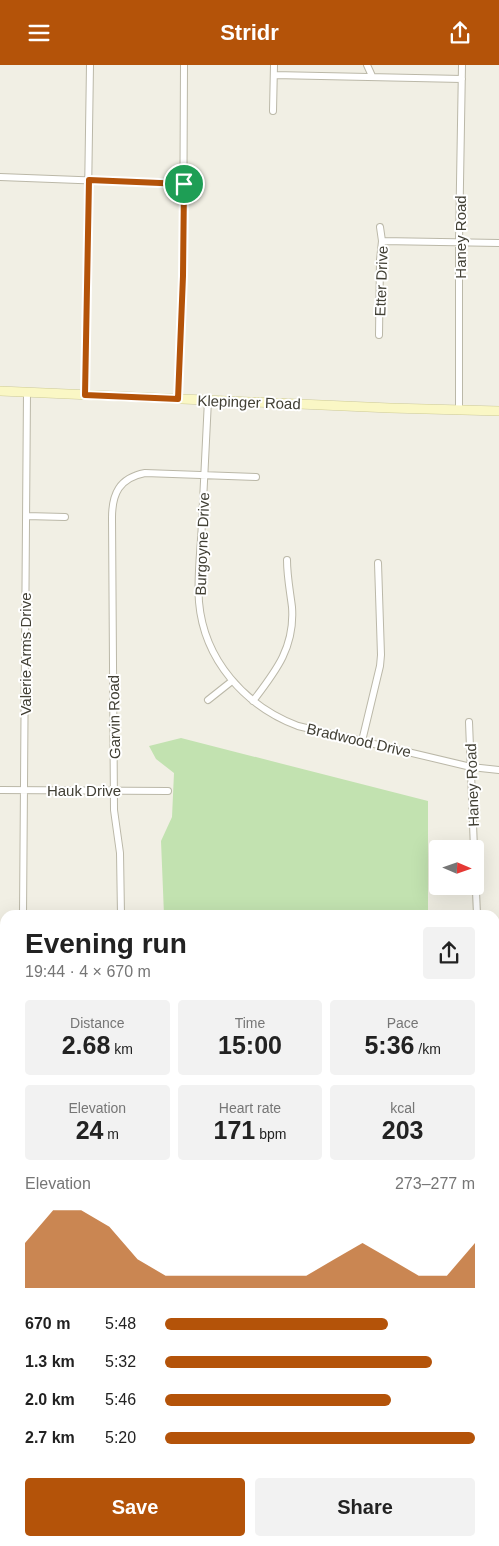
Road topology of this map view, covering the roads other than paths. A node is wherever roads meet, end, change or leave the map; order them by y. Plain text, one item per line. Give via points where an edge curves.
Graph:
1 (90, 65) edge
2 (184, 65) edge
3 (274, 65) edge
4 (367, 65) edge
5 (462, 65) edge
6 (274, 75) junction
7 (372, 76) junction
8 (462, 79) junction
9 (273, 111) dead end
10 (0, 177) edge
11 (89, 180) junction
12 (184, 184) junction
13 (380, 227) dead end
14 (382, 241) junction
15 (459, 242) junction
16 (499, 243) edge
17 (379, 335) dead end
18 (0, 391) edge
19 (27, 392) junction
20 (85, 395) junction
21 (178, 399) junction
22 (208, 400) junction
23 (460, 409) junction
24 (499, 411) edge
25 (205, 475) junction
26 (256, 477) dead end
27 (26, 516) junction
28 (65, 517) dead end
29 (287, 560) dead end
30 (378, 563) dead end
31 (232, 681) junction
32 (208, 701) dead end
33 (253, 701) junction
34 (470, 722) dead end
35 (362, 741) junction
36 (471, 767) junction
37 (499, 770) edge
38 (0, 790) edge
39 (24, 790) junction
40 (114, 790) junction
41 (168, 791) dead end
42 (474, 840) edge
43 (476, 895) edge
44 (23, 910) edge
45 (121, 910) edge
46 (477, 910) edge

1 - 11 street
2 - 12 street
3 - 6 street
4 - 7 street
5 - 8 street, Haney Road
6 - 7 street
6 - 9 street
7 - 8 street
8 - 15 street, Haney Road
10 - 11 street
11 - 12 street
11 - 20 street
12 - 21 street
13 - 14 street, Etter Drive
14 - 15 street
14 - 17 street, Etter Drive
15 - 16 street
15 - 23 street, Haney Road
18 - 19 street, Klepinger Road
19 - 20 street, Klepinger Road
19 - 27 street, Valerie Arms Drive
20 - 21 street, Klepinger Road
21 - 22 street, Klepinger Road
22 - 23 street, Klepinger Road
22 - 25 street, Burgoyne Drive
23 - 24 street, Klepinger Road
25 - 26 street, Garvin Road
25 - 31 street, Burgoyne Drive via 200,607 207,638
25 - 40 street, Garvin Road via 134,475 124,482 113,501
27 - 28 street
27 - 39 street, Valerie Arms Drive
29 - 33 street via 292,609 288,646 282,661
30 - 35 street via 380,666
31 - 32 street
31 - 33 street, Bradwood Drive
33 - 35 street, Bradwood Drive via 273,715 298,726
34 - 36 street, Haney Road
35 - 36 street, Bradwood Drive
36 - 37 street, Bradwood Drive
36 - 42 street, Haney Road
38 - 39 street, Hauk Drive
39 - 40 street, Hauk Drive
39 - 44 street, Valerie Arms Drive
40 - 41 street, Hauk Drive
40 - 45 street, Garvin Road
43 - 46 street

